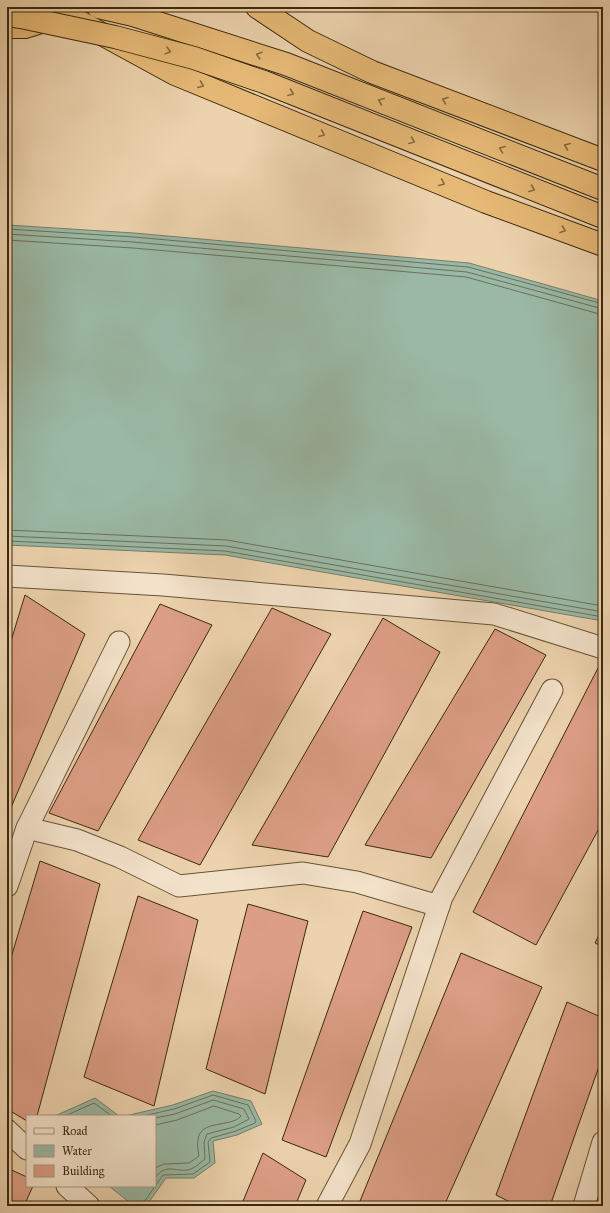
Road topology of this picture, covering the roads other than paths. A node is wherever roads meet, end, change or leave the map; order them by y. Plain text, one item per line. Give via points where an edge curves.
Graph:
1 (98, 7) edge
2 (257, 7) edge
3 (281, 7) edge
4 (75, 11) edge
5 (7, 15) edge
6 (7, 27) edge
7 (308, 41) junction
8 (603, 160) edge
9 (603, 190) edge
10 (603, 217) edge
11 (603, 245) edge
12 (7, 576) edge
13 (119, 642) dead end
14 (603, 648) edge
15 (552, 690) dead end
16 (27, 828) junction
17 (7, 886) edge
18 (439, 906) junction
19 (7, 1130) edge
20 (603, 1142) edge
21 (26, 1147) edge
22 (327, 1206) edge
23 (584, 1206) edge

9 -> 1 highway via 286,64 133,15
2 - 7 highway
3 - 7 highway
4 - 6 highway via 25,27
4 -> 11 highway via 175,74 486,202
5 -> 10 highway, bridge via 115,37 194,58 264,82
8 -> 7 highway via 372,72
12 - 14 street via 163,585 494,614
13 - 16 street
15 - 18 street
16 - 17 street
16 - 18 street via 77,840 120,857 178,886 303,873 356,882
18 - 22 street via 360,1144
19 - 21 street
20 - 23 street

